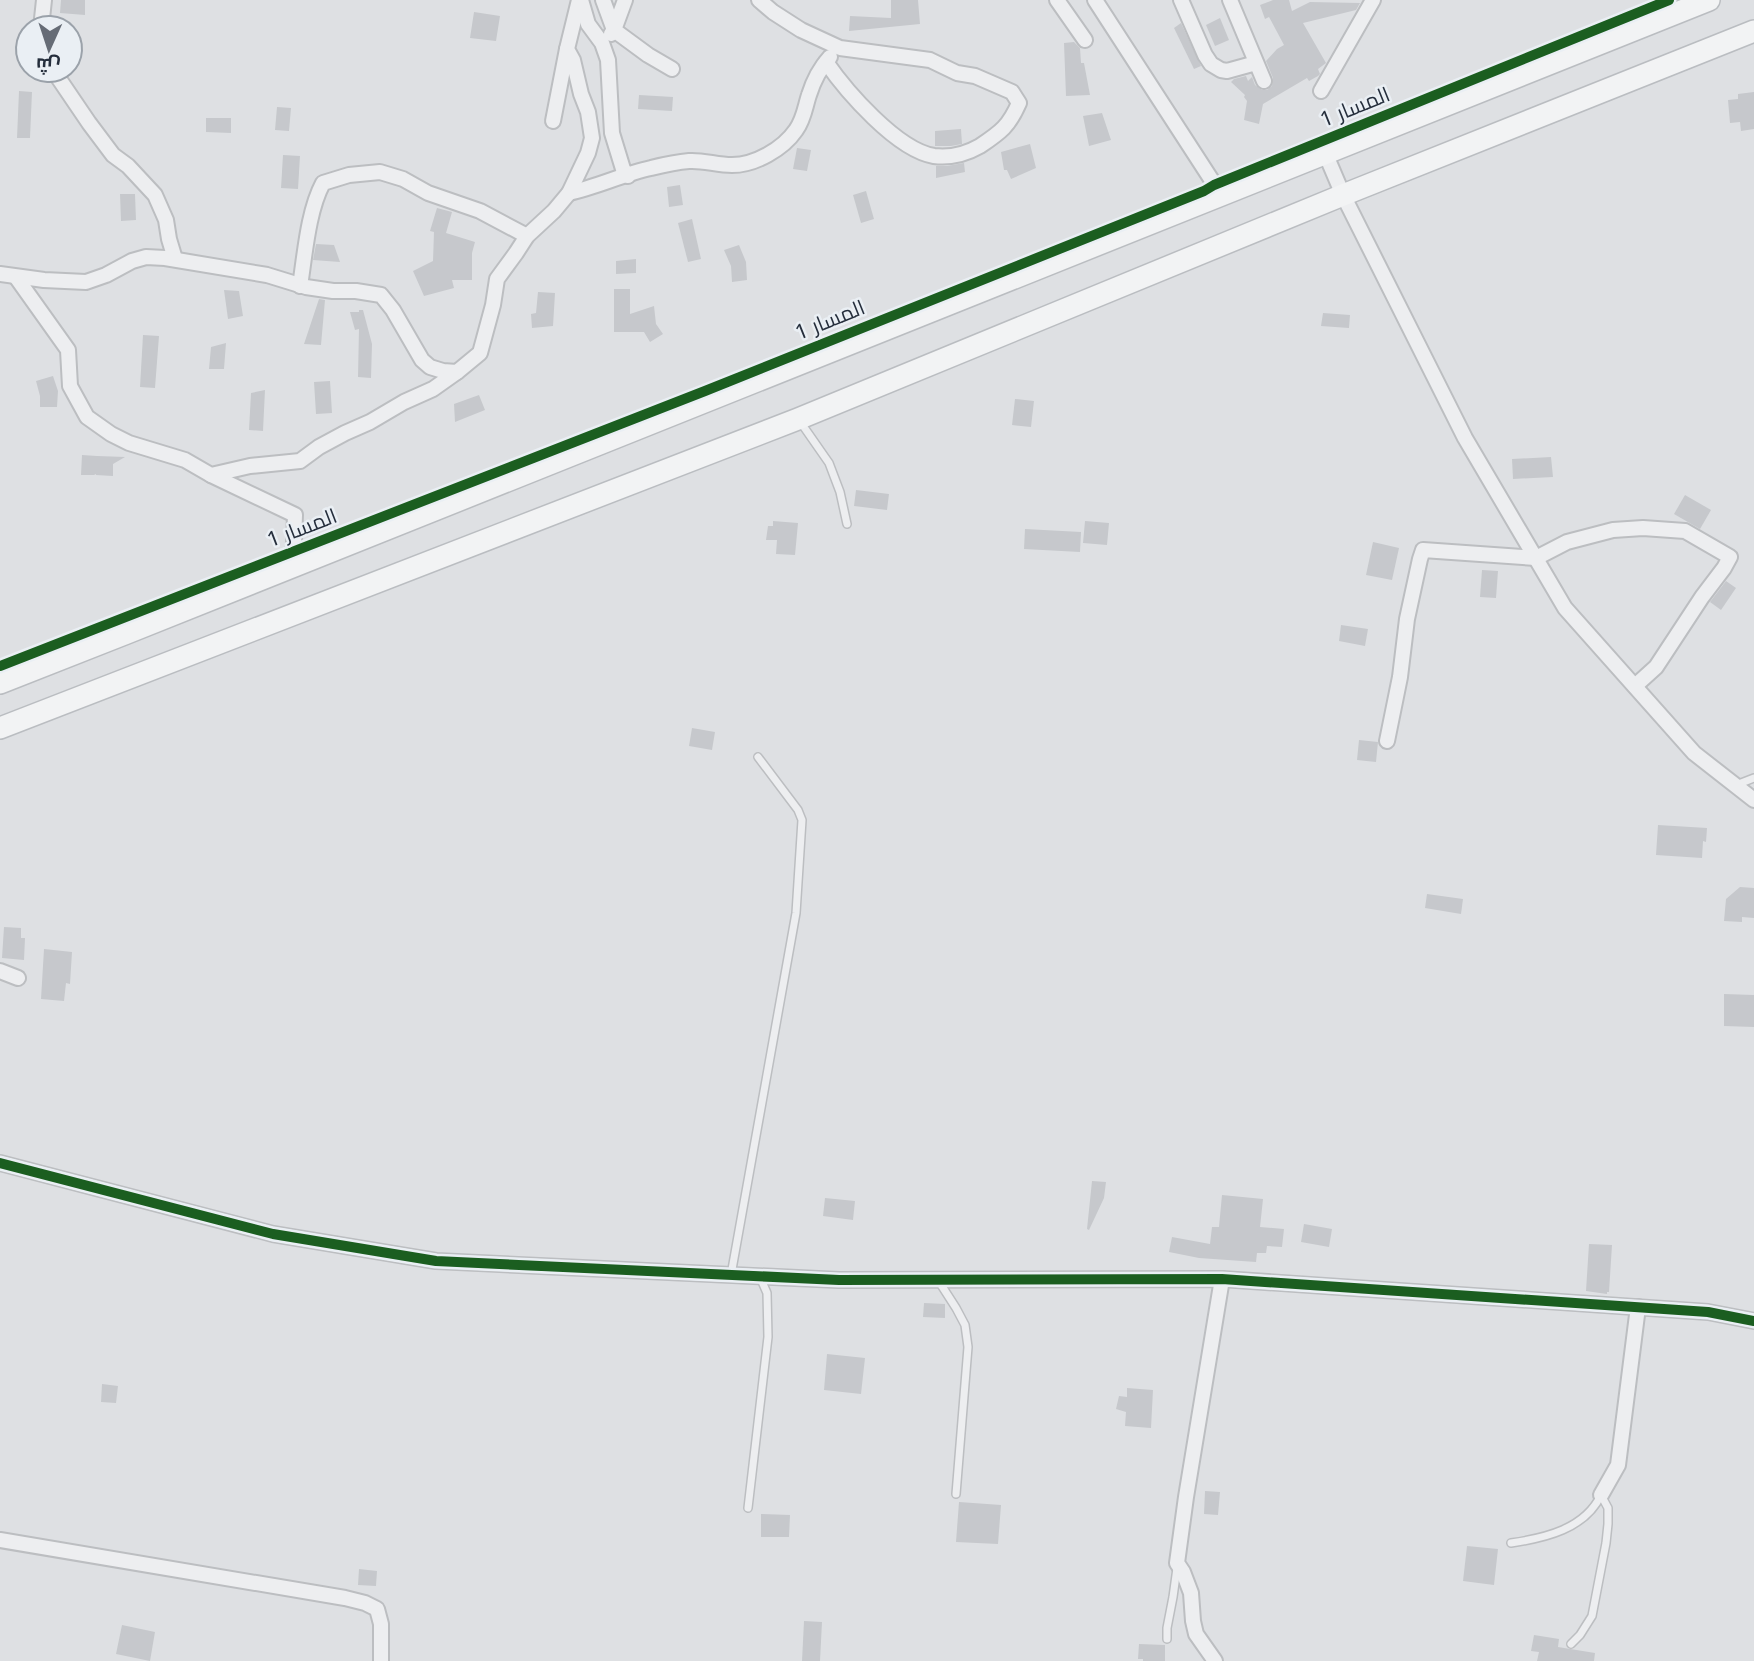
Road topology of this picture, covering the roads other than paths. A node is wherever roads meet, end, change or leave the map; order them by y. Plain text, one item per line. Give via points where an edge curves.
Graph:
1 (580, 0) edge
2 (603, 0) edge
3 (625, 0) edge
4 (759, 0) edge
5 (1056, 0) edge
6 (1095, 0) edge
7 (1181, 0) edge
8 (1230, 0) edge
9 (1373, 0) edge
10 (1709, 0) edge
11 (614, 30) junction
12 (1754, 31) edge
13 (1085, 40) dead end
14 (602, 43) junction
15 (840, 48) junction
16 (567, 49) junction
17 (826, 62) junction
18 (1256, 62) junction
19 (672, 69) dead end
20 (1264, 81) dead end
21 (63, 84) edge
22 (1321, 91) dead end
23 (553, 121) dead end
24 (1326, 155) junction
25 (628, 176) junction
26 (569, 193) junction
27 (1343, 195) junction
28 (1222, 196) junction
29 (527, 236) junction
30 (175, 259) junction
31 (0, 274) edge
32 (16, 277) junction
33 (299, 286) junction
34 (457, 372) junction
35 (798, 419) junction
36 (211, 475) junction
37 (847, 524) dead end
38 (1536, 558) junction
39 (293, 568) junction
40 (0, 683) edge
41 (1635, 686) junction
42 (0, 728) edge
43 (1387, 741) dead end
44 (758, 757) dead end
45 (1754, 778) edge
46 (1735, 785) junction
47 (1754, 800) edge
48 (0, 971) edge
49 (18, 978) dead end
50 (0, 1163) edge
51 (731, 1275) junction
52 (759, 1276) junction
53 (938, 1279) junction
54 (1222, 1279) junction
55 (1638, 1307) junction
56 (1754, 1321) edge
57 (956, 1494) dead end
58 (1601, 1494) junction
59 (748, 1508) dead end
60 (0, 1540) edge
61 (1511, 1543) dead end
62 (1177, 1563) junction
63 (1167, 1639) dead end
64 (1571, 1644) dead end
65 (381, 1661) edge
66 (1214, 1661) edge

1 - 14 street via 588,24
1 - 16 street
2 - 11 street
3 - 11 street
4 - 15 street via 802,30
5 - 13 street
6 - 28 street
7 - 18 street via 1211,64 1227,71
8 - 18 street
9 - 22 street
10 - 24 main road
11 - 14 street
11 - 19 street
12 - 27 main road
14 - 25 street via 608,60 612,133
15 - 17 street
15 - 17 street via 930,60 1012,92 1019,103 1004,129 977,147 957,155 932,156 884,127
16 - 23 street
16 - 26 street via 592,138
17 - 25 street via 796,130 756,160 734,165 691,161
18 - 20 street
21 - 30 street via 114,155 155,195
24 - 27 street
24 - 28 main road
25 - 26 street
26 - 29 street
27 - 35 main road
27 - 38 street via 1465,438
28 - 39 main road
29 - 33 street via 403,178 380,172 349,175 323,183 316,195
29 - 34 street via 496,279 480,353
30 - 32 street via 146,257 86,282
30 - 33 street via 267,275
31 - 32 street
32 - 36 street via 68,350 70,386 87,417 129,443 175,457
33 - 34 street via 381,295 422,360 430,367
34 - 36 street via 300,461
35 - 37 lane via 829,463
35 - 42 main road
36 - 39 street via 295,516
38 - 41 street via 1565,608
38 - 41 street via 1567,542 1643,528 1685,531 1730,557 1656,667
38 - 43 street via 1423,550
39 - 40 main road
41 - 46 street via 1695,753
44 - 51 lane via 802,820 796,913
45 - 46 lane
46 - 47 street
48 - 49 street
50 - 51 street via 273,1234 436,1261
51 - 52 street
52 - 53 street
52 - 59 lane via 767,1293 768,1337
53 - 54 street
53 - 57 lane via 965,1325 968,1347
54 - 55 street
54 - 62 street
55 - 56 street
55 - 58 street via 1618,1465
58 - 61 lane via 1591,1509 1561,1531
58 - 64 lane via 1608,1508 1608,1524 1592,1616
60 - 65 street via 365,1603 377,1609
62 - 63 lane
62 - 66 street via 1191,1593 1196,1634

